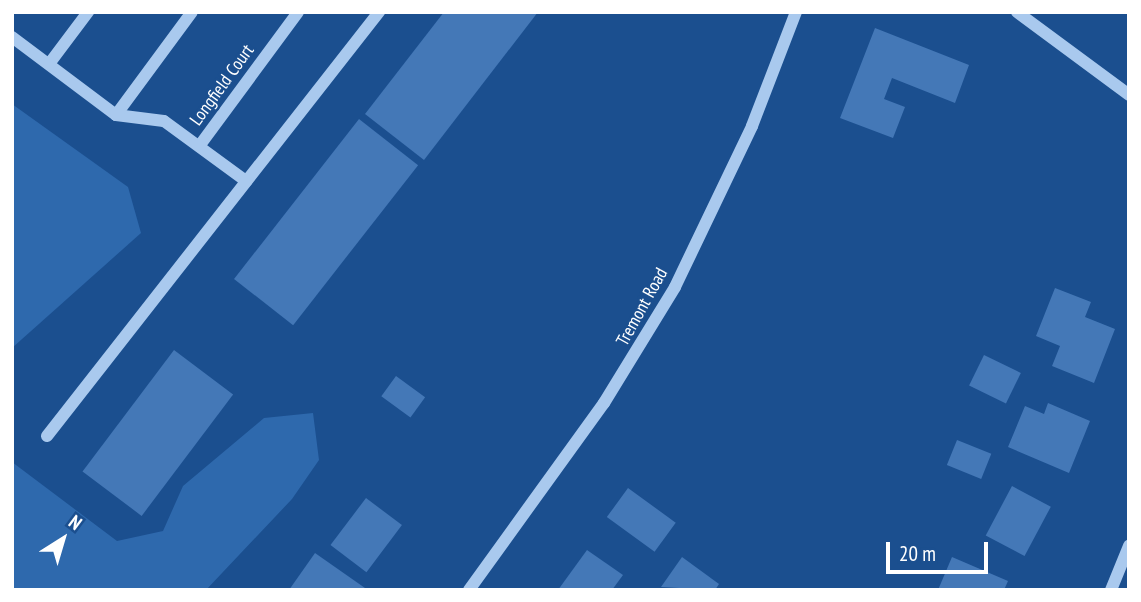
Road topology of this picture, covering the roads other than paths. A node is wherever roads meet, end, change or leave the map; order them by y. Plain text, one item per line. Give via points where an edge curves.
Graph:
1 (88, 12) edge
2 (192, 12) edge
3 (298, 12) edge
4 (379, 12) edge
5 (796, 12) edge
6 (1017, 12) edge
7 (12, 37) edge
8 (49, 64) junction
9 (1129, 95) edge
10 (116, 115) junction
11 (200, 145) junction
12 (246, 181) junction
13 (47, 436) dead end
14 (1129, 546) edge
15 (469, 590) edge
16 (1111, 590) edge

1 - 8 street
2 - 10 street
3 - 11 street, Longfield Court
4 - 12 street
5 - 15 street, Tremont Road via 752,126 675,286 604,403
6 - 9 street
7 - 8 street
8 - 10 street
10 - 11 street via 164,121
11 - 12 street
12 - 13 street
14 - 16 street

